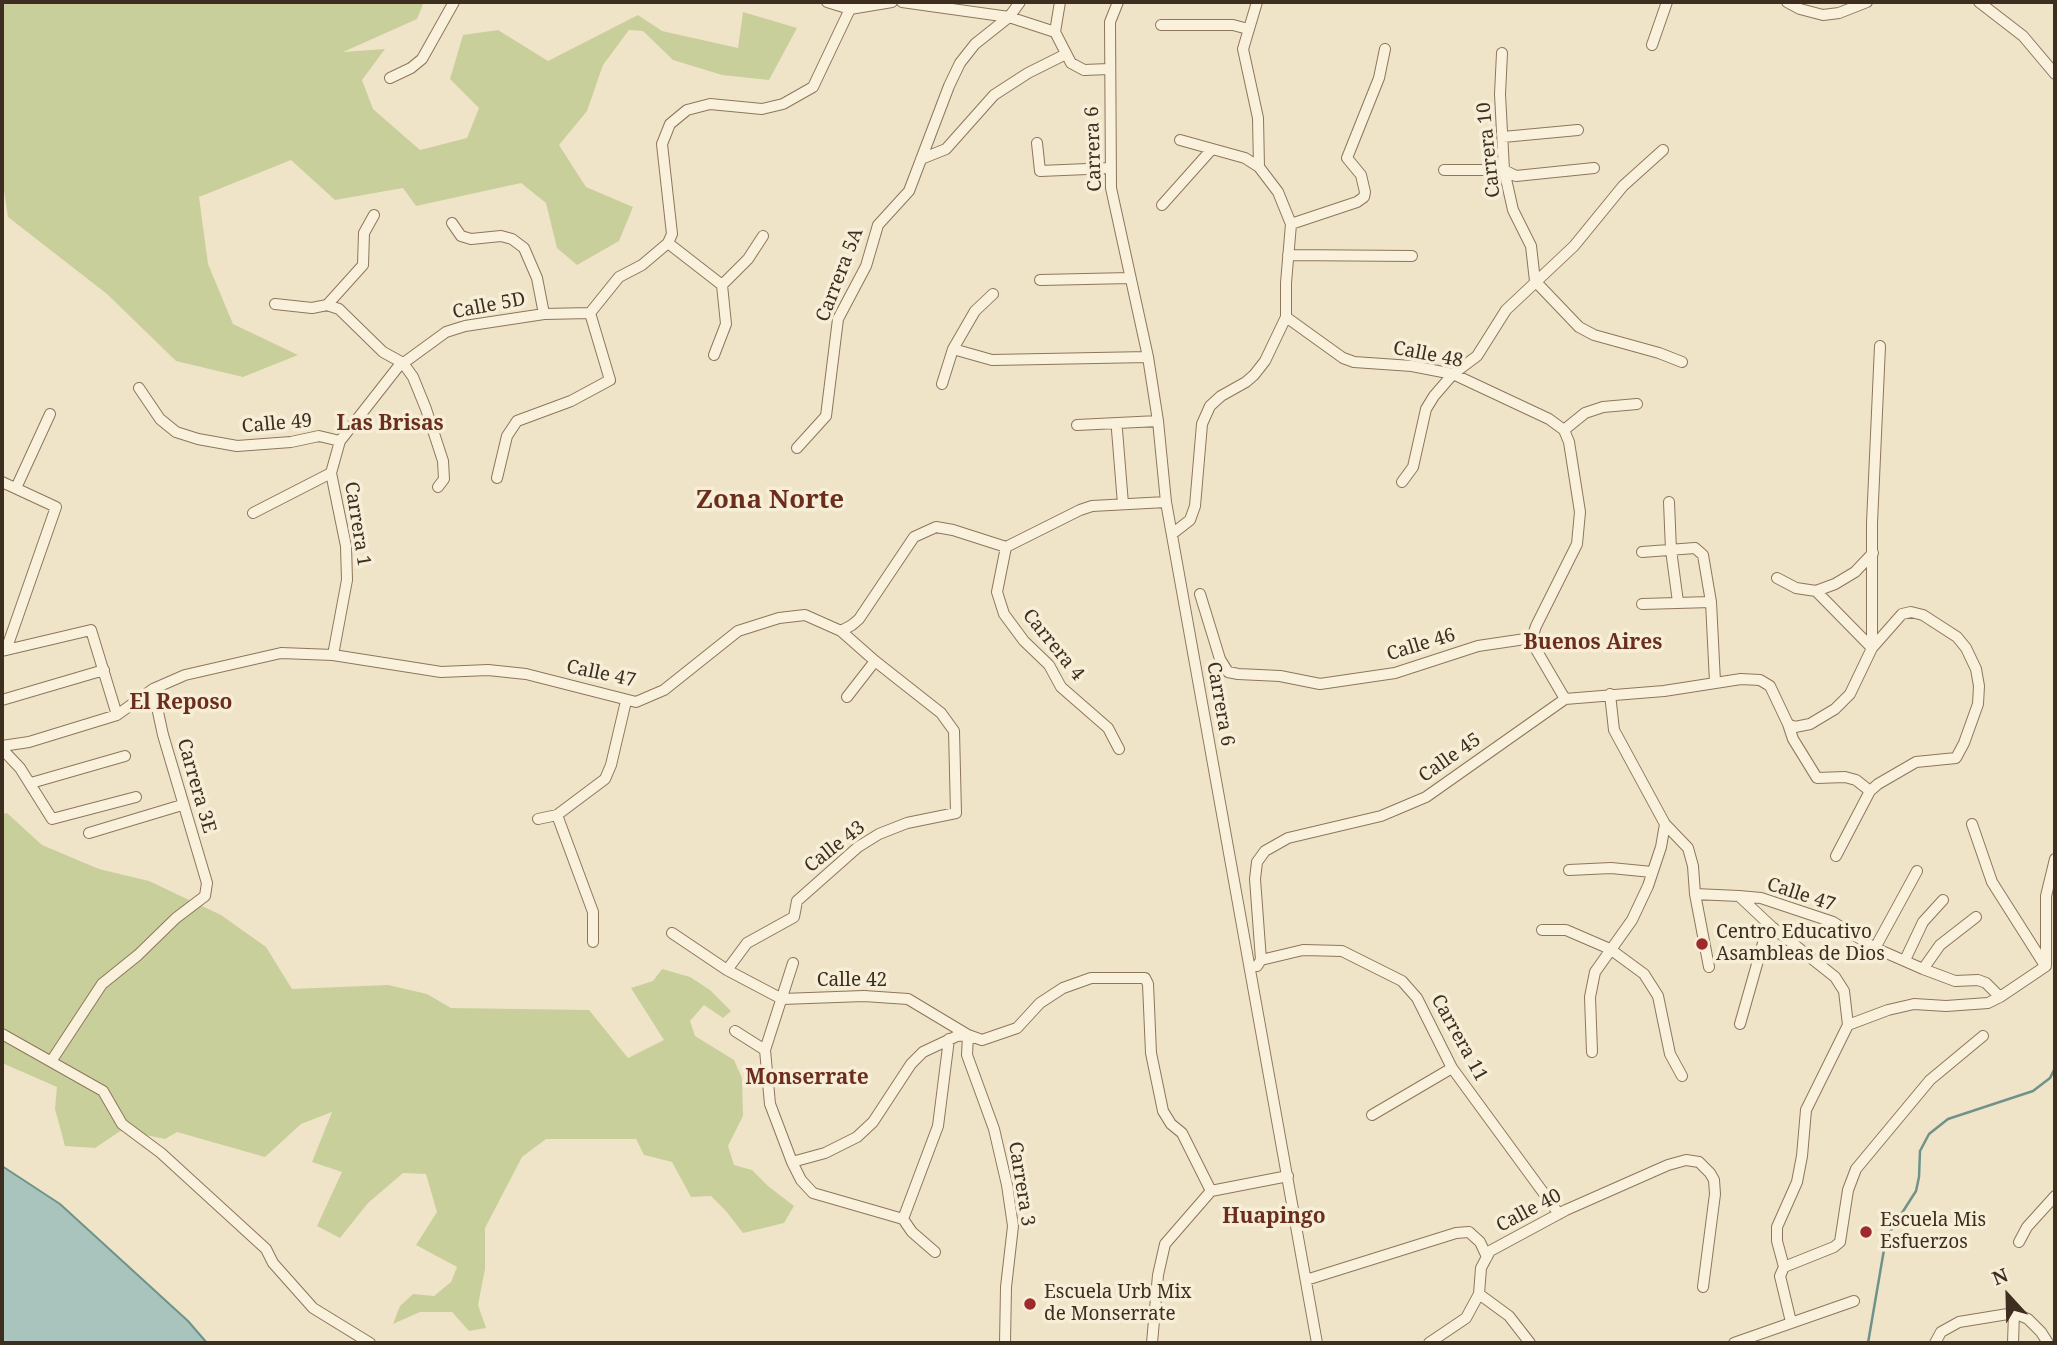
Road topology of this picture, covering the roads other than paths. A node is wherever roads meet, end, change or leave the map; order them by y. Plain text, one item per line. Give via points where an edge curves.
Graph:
1 (454, 2) edge
2 (827, 2) edge
3 (892, 2) edge
4 (902, 2) edge
5 (1020, 2) edge
6 (1060, 2) edge
7 (1118, 2) edge
8 (1256, 2) edge
9 (1667, 2) edge
10 (1787, 2) edge
11 (1867, 2) edge
12 (1979, 2) edge
13 (850, 9) junction
14 (1009, 17) junction
15 (1161, 25) dead end
16 (1248, 29) junction
17 (1055, 32) junction
18 (1652, 45) dead end
19 (1385, 49) dead end
20 (1502, 53) dead end
21 (1066, 54) junction
22 (1109, 69) junction
23 (2055, 74) edge
24 (390, 78) dead end
25 (1578, 130) dead end
26 (1503, 137) junction
27 (1181, 140) dead end
28 (1037, 143) dead end
29 (1212, 149) junction
30 (1662, 150) dead end
31 (921, 159) junction
32 (1259, 167) junction
33 (1111, 168) junction
34 (1594, 168) dead end
35 (1444, 170) dead end
36 (1504, 170) junction
37 (1162, 205) dead end
38 (374, 215) dead end
39 (452, 223) dead end
40 (1291, 224) junction
41 (763, 236) dead end
42 (668, 243) junction
43 (1288, 255) junction
44 (1412, 257) dead end
45 (1130, 278) junction
46 (1040, 280) dead end
47 (1535, 281) junction
48 (722, 285) junction
49 (993, 294) dead end
50 (275, 304) dead end
51 (327, 305) junction
52 (590, 313) junction
53 (544, 314) junction
54 (1286, 317) junction
55 (1880, 345) dead end
56 (953, 349) junction
57 (714, 355) dead end
58 (1148, 357) junction
59 (1682, 362) dead end
60 (403, 363) junction
61 (1453, 374) junction
62 (942, 384) dead end
63 (139, 388) dead end
64 (1637, 404) dead end
65 (50, 414) dead end
66 (1158, 421) junction
67 (1077, 425) dead end
68 (1117, 430) dead end
69 (1564, 430) junction
70 (340, 441) junction
71 (797, 448) dead end
72 (331, 473) junction
73 (497, 478) dead end
74 (2, 482) edge
75 (1402, 482) dead end
76 (439, 487) dead end
77 (16, 488) junction
78 (1166, 502) junction
79 (1669, 502) dead end
80 (1123, 505) junction
81 (253, 513) dead end
82 (1172, 534) junction
83 (1006, 547) junction
84 (1671, 550) junction
85 (1642, 552) dead end
86 (1873, 553) junction
87 (1777, 578) dead end
88 (1816, 591) junction
89 (1200, 594) dead end
90 (1678, 602) junction
91 (1711, 602) junction
92 (1642, 604) dead end
93 (841, 631) junction
94 (1532, 638) junction
95 (1871, 648) junction
96 (4, 651) edge
97 (333, 655) junction
98 (875, 661) junction
99 (104, 670) junction
100 (1715, 682) junction
101 (153, 689) junction
102 (1610, 694) junction
103 (847, 697) dead end
104 (1565, 699) junction
105 (2, 700) edge
106 (626, 701) junction
107 (117, 715) junction
108 (1788, 724) junction
109 (2, 747) edge
110 (1119, 749) dead end
111 (125, 756) dead end
112 (31, 783) junction
113 (1870, 791) junction
114 (136, 796) dead end
115 (182, 805) junction
116 (956, 813) joint
117 (557, 816) junction
118 (538, 819) dead end
119 (1665, 824) junction
120 (1972, 824) dead end
121 (89, 833) dead end
122 (1836, 856) dead end
123 (2055, 859) edge
124 (1569, 870) dead end
125 (1917, 871) dead end
126 (1652, 872) junction
127 (1695, 894) junction
128 (1739, 896) junction
129 (1943, 900) dead end
130 (1976, 917) dead end
131 (1772, 927) junction
132 (1542, 930) dead end
133 (672, 933) dead end
134 (593, 942) dead end
135 (1875, 948) junction
136 (1610, 949) junction
137 (1261, 960) junction
138 (1905, 960) junction
139 (793, 963) dead end
140 (2046, 966) junction
141 (1709, 967) dead end
142 (1923, 969) junction
143 (727, 971) junction
144 (1251, 975) junction
145 (2000, 997) junction
146 (782, 999) junction
147 (1740, 1024) dead end
148 (1848, 1025) junction
149 (735, 1031) dead end
150 (2, 1034) edge
151 (968, 1035) junction
152 (1983, 1036) dead end
153 (949, 1039) junction
154 (765, 1050) junction
155 (1592, 1052) dead end
156 (52, 1060) junction
157 (1452, 1068) junction
158 (1682, 1076) dead end
159 (1372, 1115) dead end
160 (792, 1162) junction
161 (1288, 1176) junction
162 (1211, 1191) junction
163 (2055, 1196) edge
164 (1559, 1214) junction
165 (903, 1219) junction
166 (2019, 1242) dead end
167 (935, 1252) dead end
168 (1487, 1257) junction
169 (1784, 1267) junction
170 (1306, 1280) junction
171 (1703, 1287) dead end
172 (1479, 1294) junction
173 (1854, 1301) dead end
174 (2014, 1313) junction
175 (1791, 1322) junction
176 (370, 1343) edge
177 (1005, 1343) edge
178 (1152, 1343) edge
179 (1317, 1343) edge
180 (1429, 1343) edge
181 (1530, 1343) edge
182 (1734, 1343) edge
183 (1935, 1343) edge
184 (2013, 1343) edge
185 (2048, 1343) edge

1 - 24 street via 422,59
2 - 13 street
3 - 13 street
4 - 14 street
5 - 14 street, Carrera 5A
6 - 17 street
7 - 22 street, Carrera 6 via 1110,22
8 - 16 street
9 - 18 street
10 - 11 street via 1823,15
12 - 23 street via 2023,36
13 - 42 street via 813,87 783,104 762,109 710,104 687,110 670,124 662,144 672,234
14 - 17 street
14 - 31 street, Carrera 5A via 975,44 960,63
15 - 16 street
16 - 32 street via 1243,49 1258,118
17 - 21 street
19 - 40 street via 1379,78 1347,158 1361,175 1364,197
20 - 26 street, Carrera 10
21 - 22 street via 1084,70
21 - 31 street via 994,95 946,149
22 - 33 street, Carrera 6
25 - 26 street
26 - 36 street, Carrera 10
27 - 29 street
28 - 33 street via 1040,171
29 - 32 street
29 - 37 street
30 - 47 street via 1623,186 1574,246
31 - 71 street, Carrera 5A via 909,191 878,225 866,266 838,319 826,416
32 - 40 street via 1278,192
33 - 45 street, Carrera 6
34 - 36 street via 1516,176
35 - 36 street
36 - 47 street, Carrera 10 via 1513,210 1531,246
38 - 51 street via 364,233 363,265
39 - 53 street via 461,236 501,236 524,248 537,278
40 - 43 street
41 - 48 street via 748,260
42 - 48 street
42 - 52 street via 619,277
43 - 44 street
43 - 54 street
45 - 46 street
45 - 58 street, Carrera 6
47 - 59 street via 1586,331
47 - 61 street via 1506,310 1477,356
48 - 57 street via 726,324
49 - 56 street via 975,311
50 - 51 street
51 - 60 street
52 - 53 street, Calle 5D
52 - 73 street via 610,380 517,421 507,436
53 - 60 street, Calle 5D via 446,332
54 - 61 street, Calle 48 via 1354,362
54 - 82 street via 1254,375 1210,406 1202,424 1195,506 1190,520
55 - 86 street
56 - 58 street via 992,360
56 - 62 street
58 - 66 street, Carrera 6
60 - 70 street, Calle 49
60 - 76 street via 413,377 443,461 444,479
61 - 69 street, Calle 48
61 - 75 street via 1426,409 1413,467
63 - 70 street, Calle 49 via 160,419 176,432 198,439 237,446 319,436
64 - 69 street via 1585,413
65 - 77 street
66 - 67 street
66 - 78 street, Carrera 6
68 - 80 street
69 - 94 street via 1580,512 1577,544
70 - 72 street, Carrera 1
72 - 81 street
72 - 97 street, Carrera 1 via 346,546 347,580
74 - 77 street
77 - 96 street via 56,506
78 - 80 street
78 - 82 street, Carrera 6
79 - 84 street
80 - 83 street via 1080,510
82 - 144 street, Carrera 6
83 - 93 street via 936,527 914,537 859,619
83 - 110 street, Carrera 4 via 997,592 1004,614 1061,687 1108,728
84 - 85 street
84 - 90 street
84 - 91 street via 1695,548 1702,552
86 - 88 street via 1855,572
86 - 95 street
87 - 88 street
88 - 95 street
89 - 94 street, Calle 46 via 1228,672 1320,684 1395,673 1478,646
90 - 91 street
90 - 92 street
91 - 100 street
93 - 98 street, Calle 47
93 - 106 street, Calle 47 via 805,615 738,631 664,690 636,702
94 - 104 street
95 - 108 street via 1854,688 1835,709 1810,724
95 - 113 street via 1902,614 1923,615 1966,648 1979,687 1978,704 1956,758 1916,762
96 - 99 street via 91,630
97 - 101 street, Calle 47 via 281,653 185,675
97 - 106 street, Calle 47 via 441,672 526,674
98 - 103 street
98 - 116 street, Calle 47 via 941,713 954,731
99 - 105 street
99 - 107 street
100 - 102 street, Calle 45
100 - 108 street, Calle 45 via 1760,680 1770,686
101 - 107 street, Calle 47
101 - 115 street, Carrera 3E
102 - 104 street, Calle 45
102 - 119 street via 1614,730
104 - 137 street, Calle 45 via 1426,797 1381,816 1288,838 1265,851 1257,862 1255,879
106 - 117 street via 605,779
107 - 109 street, Calle 47
108 - 113 street via 1817,778 1845,777
109 - 112 street
111 - 112 street
112 - 114 street via 52,819
113 - 122 street
115 - 121 street
115 - 156 street, Carrera 3E via 207,883 204,898 102,984
116 - 143 street, Calle 43 via 906,823 858,847 797,901 794,917 747,943
117 - 118 street
117 - 134 street via 593,912
119 - 126 street
119 - 127 street via 1688,848
120 - 140 street via 1992,882
123 - 140 street via 2046,896
124 - 126 street
125 - 135 street
126 - 136 street via 1632,920
127 - 128 street, Calle 47
127 - 141 street
128 - 131 street
128 - 135 street, Calle 47 via 1761,898 1833,922
129 - 138 street via 1923,922
130 - 142 street via 1940,945
131 - 147 street via 1763,943
131 - 148 street via 1841,984
132 - 136 street via 1566,930
133 - 143 street, Calle 42
135 - 138 street, Calle 47
136 - 155 street via 1595,972 1590,997
136 - 158 street via 1644,974 1658,996 1670,1054
137 - 144 street
137 - 157 street, Carrera 11 via 1303,950 1342,951 1402,981 1417,998
138 - 142 street, Calle 47
139 - 146 street
140 - 145 street
142 - 145 street, Calle 47 via 1955,981 1978,980
143 - 146 street, Calle 42
144 - 161 street, Carrera 6
145 - 148 street via 1988,1003 1914,1004
146 - 151 street, Calle 42 via 908,999
146 - 154 street
148 - 169 street via 1806,1110 1797,1182 1777,1227
149 - 154 street
150 - 156 street
151 - 153 street
151 - 162 street via 982,1040 1017,1028 1040,1003 1091,978 1146,978 1151,1053 1163,1111 1182,1133
151 - 177 street, Carrera 3 via 967,1055 997,1140 1013,1226
152 - 169 street via 1930,1080 1856,1169 1840,1242
153 - 160 street via 911,1063 873,1122 857,1137
153 - 165 street via 938,1126
154 - 160 street via 770,1104
156 - 176 street via 103,1091 122,1124 161,1153 266,1249 313,1308
157 - 159 street
157 - 164 street, Carrera 11
160 - 165 street via 813,1192
161 - 162 street
161 - 170 street, Carrera 6
162 - 178 street via 1165,1244
163 - 166 street
164 - 168 street, Calle 40 via 1490,1251
164 - 171 street, Calle 40 via 1668,1164 1699,1162 1714,1180 1715,1194
165 - 167 street
168 - 170 street, Calle 40 via 1469,1232 1456,1233
168 - 172 street via 1481,1268
169 - 175 street via 1780,1276
170 - 179 street, Carrera 6
172 - 180 street via 1466,1318
172 - 181 street via 1510,1317
173 - 175 street
174 - 183 street via 1959,1322 1941,1332
174 - 184 street
174 - 185 street via 2028,1319
175 - 182 street

